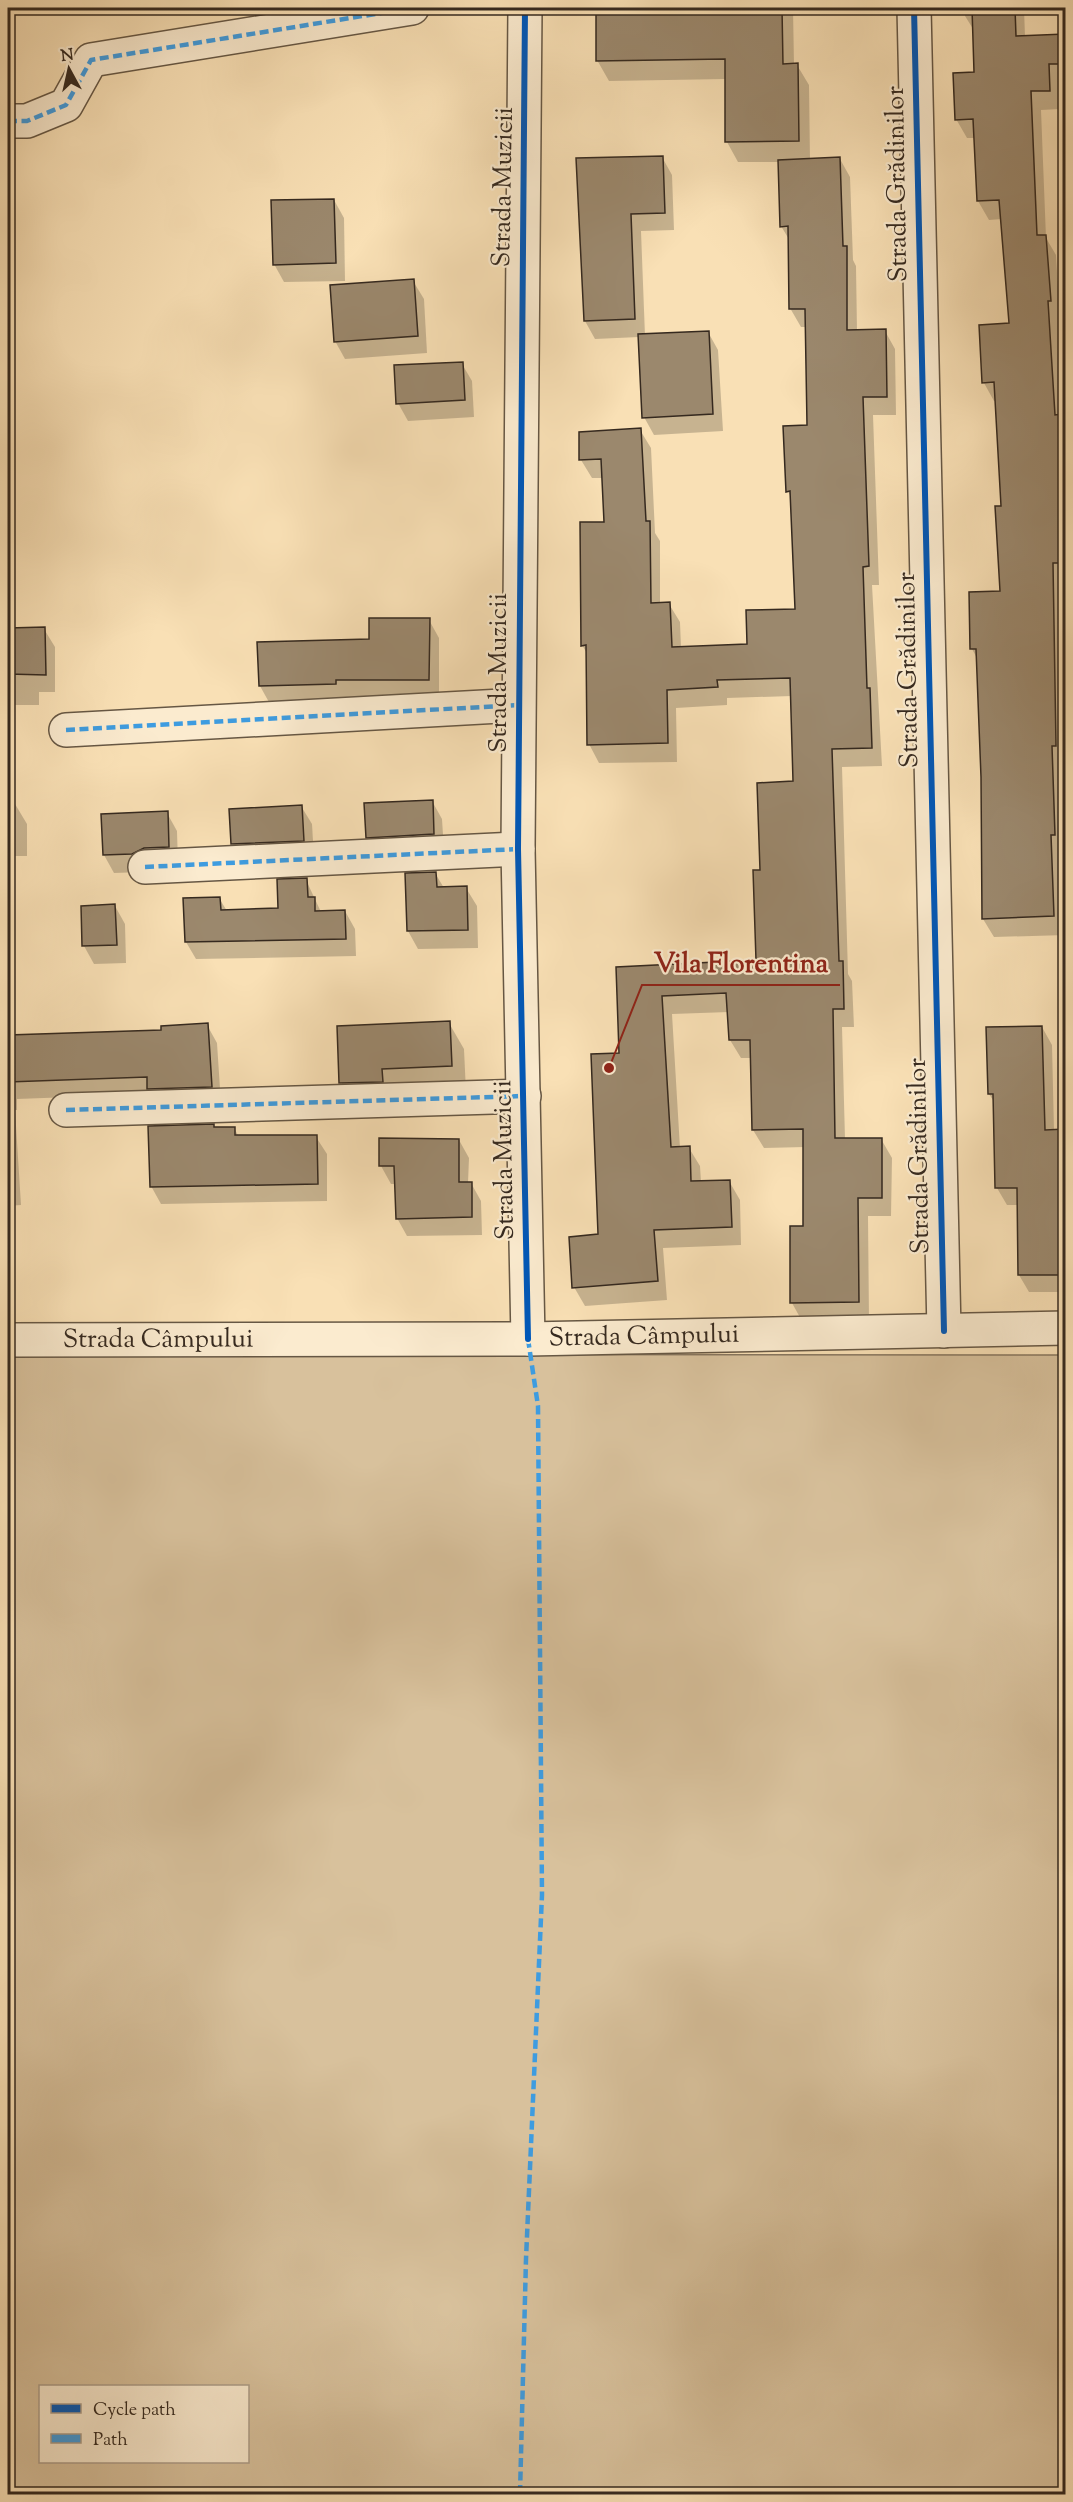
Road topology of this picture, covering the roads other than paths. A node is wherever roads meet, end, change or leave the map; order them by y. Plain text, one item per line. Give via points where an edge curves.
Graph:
1 (412, 8) edge
2 (525, 8) edge
3 (914, 8) edge
4 (8, 121) edge
5 (518, 705) junction
6 (66, 730) dead end
7 (518, 849) junction
8 (145, 867) dead end
9 (524, 1095) junction
10 (66, 1110) dead end
11 (1065, 1328) edge
12 (944, 1331) junction
13 (528, 1339) junction
14 (8, 1340) edge

1 - 4 street via 91,60 66,105 27,121
2 - 5 street, Strada Muzicii
3 - 12 street, Strada Grădinilor
5 - 6 street
5 - 7 street, Strada Muzicii
7 - 8 street
7 - 9 street, Strada Muzicii
9 - 10 street
9 - 13 street, Strada Muzicii
11 - 12 street, Strada Câmpului
12 - 13 street, Strada Câmpului
13 - 14 street, Strada Câmpului

